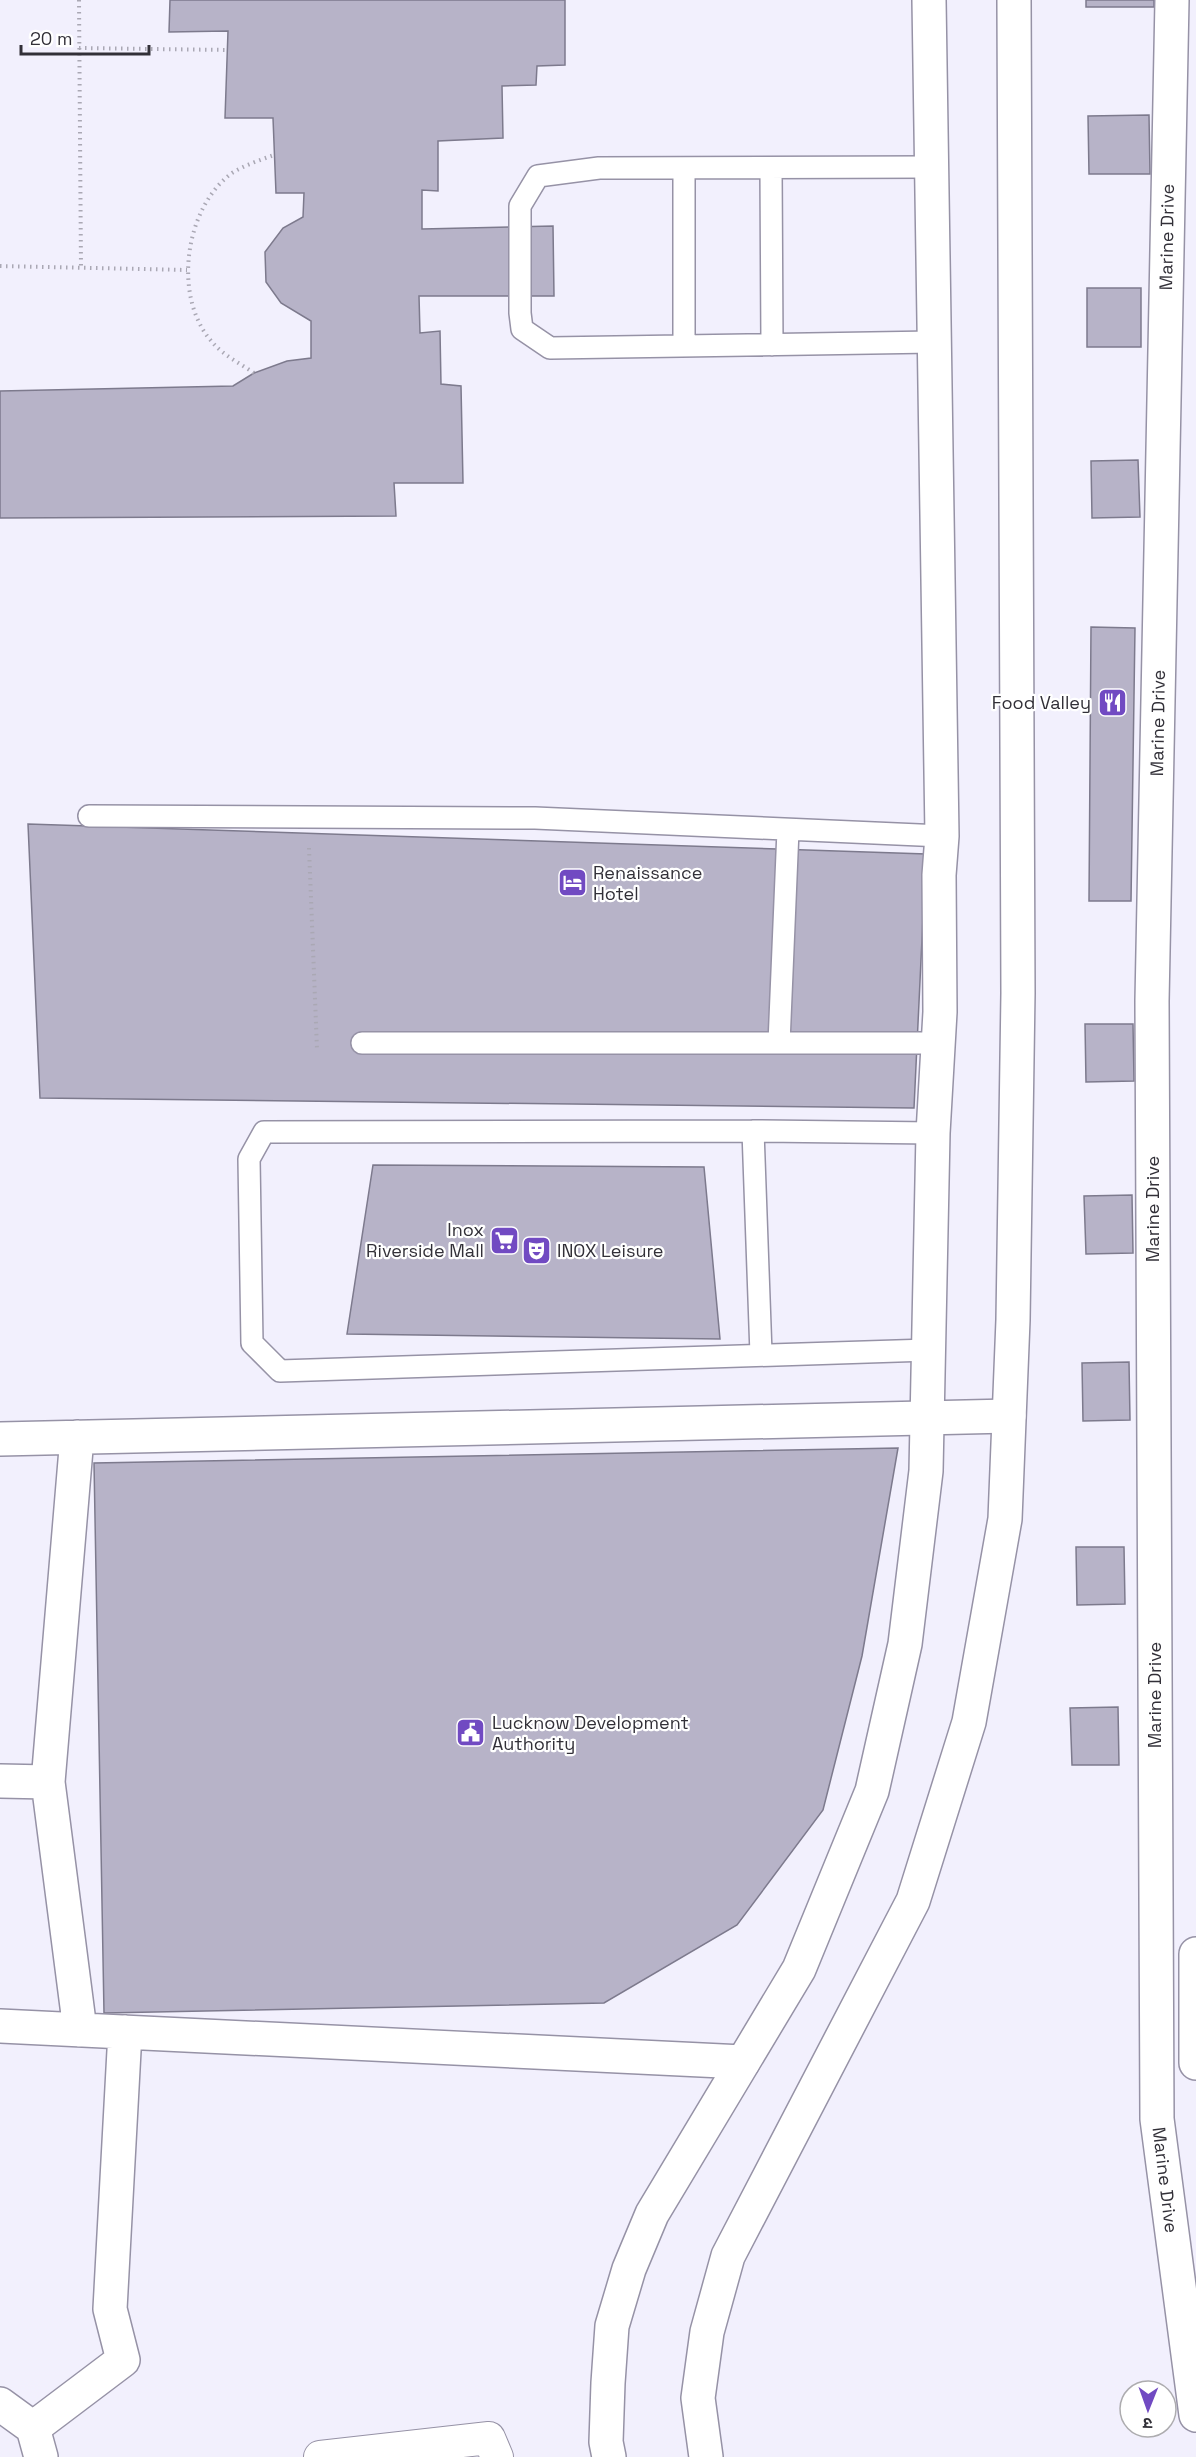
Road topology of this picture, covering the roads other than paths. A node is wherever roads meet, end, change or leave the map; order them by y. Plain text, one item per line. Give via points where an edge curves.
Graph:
1 (929, 0) edge
2 (1014, 0) edge
3 (1172, 0) edge
4 (931, 167) junction
5 (684, 168) junction
6 (771, 168) junction
7 (933, 342) junction
8 (772, 345) junction
9 (684, 346) junction
10 (89, 816) dead end
11 (788, 830) junction
12 (942, 836) junction
13 (362, 1043) dead end
14 (779, 1043) junction
15 (938, 1043) junction
16 (753, 1131) junction
17 (933, 1133) junction
18 (928, 1350) junction
19 (761, 1354) junction
20 (1009, 1416) junction
21 (927, 1418) junction
22 (77, 1437) junction
23 (0, 1439) edge
24 (0, 1781) edge
25 (48, 1782) junction
26 (1196, 1954) edge
27 (1196, 1971) edge
28 (0, 2026) edge
29 (80, 2030) junction
30 (125, 2032) junction
31 (743, 2062) junction
32 (1196, 2063) edge
33 (0, 2404) edge
34 (1196, 2415) edge
35 (37, 2443) edge
36 (320, 2457) edge
37 (497, 2457) edge
38 (609, 2457) edge
39 (706, 2457) edge

1 - 4 street
2 - 20 street via 1018,993
3 - 34 street, Marine Drive via 1152,1001 1157,2119
4 - 6 lane
4 - 7 street
5 - 6 lane
5 - 9 lane
5 - 9 lane via 599,168 538,176 520,206 520,226 522,329 550,348
6 - 8 lane
7 - 8 lane
7 - 12 street
8 - 9 lane
10 - 11 lane via 535,818
11 - 12 lane
11 - 14 lane
12 - 15 street
13 - 14 lane
14 - 15 lane
15 - 17 street
16 - 17 lane
16 - 19 lane
16 - 19 lane via 264,1132 249,1159 252,1343 280,1371
17 - 18 street
18 - 19 lane
18 - 21 street
20 - 21 street
20 - 39 street via 1005,1518 969,1722 913,1900 728,2256 707,2332 698,2398
21 - 22 street
21 - 31 street via 926,1471 905,1644 872,1791 799,1969
22 - 23 street
22 - 25 street
24 - 25 street
25 - 29 street
26 - 27 street
27 - 32 street
28 - 29 street
29 - 30 street
30 - 31 street
30 - 35 street via 110,2309 123,2360
31 - 38 street via 652,2214 628,2269 612,2326 606,2442
33 - 35 street
36 - 37 street via 489,2438

